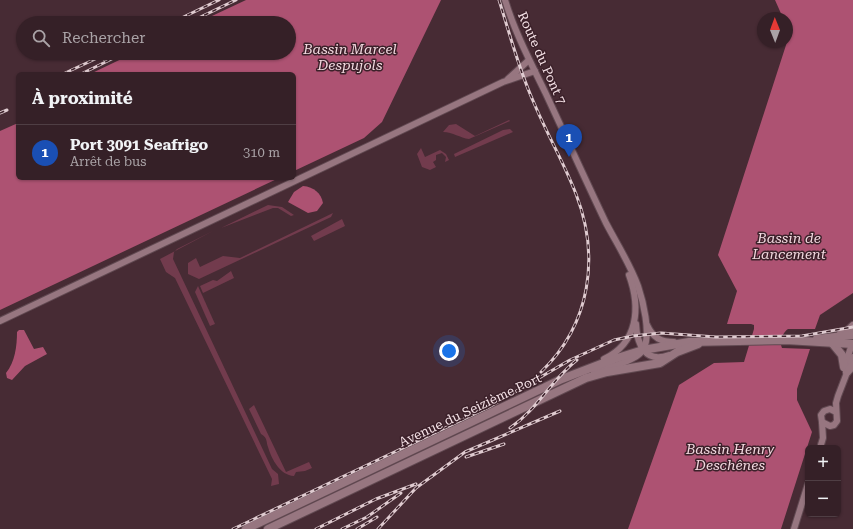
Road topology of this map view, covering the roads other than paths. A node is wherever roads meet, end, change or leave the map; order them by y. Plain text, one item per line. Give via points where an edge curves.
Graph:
1 (505, 0) edge
2 (529, 60) junction
3 (535, 71) junction
4 (504, 82) junction
5 (611, 233) junction
6 (635, 312) junction
7 (645, 319) junction
8 (0, 321) edge
9 (853, 326) edge
10 (852, 340) edge
11 (698, 341) junction
12 (712, 341) junction
13 (832, 341) junction
14 (643, 350) junction
15 (677, 352) junction
16 (853, 357) edge
17 (853, 365) edge
18 (845, 370) junction
19 (586, 378) junction
20 (562, 379) junction
21 (827, 410) junction
22 (836, 412) junction
23 (822, 422) junction
24 (832, 426) junction
25 (823, 438) junction
26 (821, 445) edge
27 (805, 494) edge
28 (246, 529) edge
29 (268, 529) edge
30 (794, 529) edge

1 - 2 street, Route du Pont 7 via 510,18
2 - 3 street, Route du Pont 7
2 - 4 street
3 - 4 street
3 - 5 street, Route du Pont 7
4 - 8 street
5 - 6 street via 633,287
5 - 7 street via 636,281
6 - 14 street via 637,338
6 - 20 street via 632,329 616,354
7 - 11 street via 652,334 659,340
7 - 14 street via 647,338
9 - 13 main road
10 - 13 main road, Avenue du Seizième Port
10 - 18 street
11 - 12 main road, Avenue du Seizième Port
11 - 14 main road, Avenue du Seizième Port
12 - 13 main road, Avenue du Seizième Port
12 - 15 main road, Avenue du Seizième Port
13 - 18 main road via 842,355
14 - 15 street via 659,357
14 - 19 street via 635,358 602,369
14 - 20 main road, Avenue du Seizième Port
15 - 19 main road, Avenue du Seizième Port via 653,364
16 - 18 street
17 - 18 main road
18 - 21 street via 836,395
18 - 22 street
19 - 29 main road, Avenue du Seizième Port
20 - 28 main road, Avenue du Seizième Port
21 - 22 street
21 - 23 street via 821,415
22 - 24 street via 838,421
23 - 24 street
23 - 25 street
24 - 25 street
25 - 26 street
27 - 30 street

